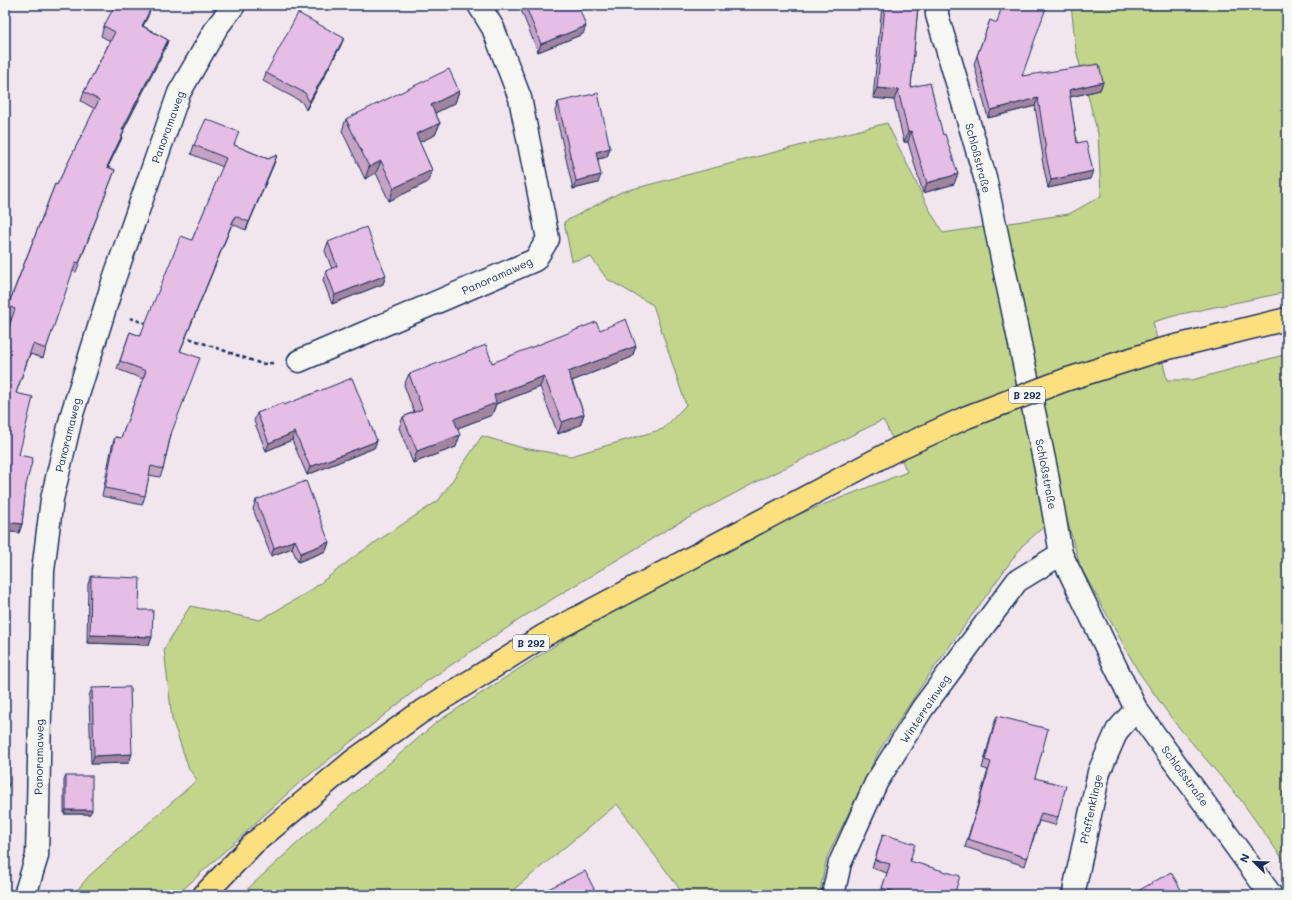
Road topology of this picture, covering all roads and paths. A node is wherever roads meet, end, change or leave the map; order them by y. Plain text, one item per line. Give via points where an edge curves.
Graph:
1 (234, 5) edge
2 (479, 5) edge
3 (937, 5) edge
4 (105, 309) junction
5 (1287, 319) edge
6 (150, 325) edge
7 (180, 335) edge
8 (299, 361) joint
9 (1061, 554) junction
10 (1136, 709) junction
11 (25, 895) edge
12 (204, 895) edge
13 (833, 895) edge
14 (1074, 895) edge
15 (1271, 895) edge

1 - 4 street, Panoramaweg via 217,27 179,93
2 - 8 street, Panoramaweg via 493,28 520,98 548,238 535,260
3 - 9 street, Schloßstraße via 937,15 985,177 1046,469
4 - 6 path
4 - 11 street, Panoramaweg via 72,414 52,500 43,572 37,856
5 - 12 highway, B 292, bridge via 1160,350 1065,380 967,417 897,449 543,636 418,714 353,761 254,843
7 - 8 path via 262,364
9 - 10 street, Schloßstraße
9 - 13 street, Winterrainweg via 1017,581 922,709 876,783 840,863
10 - 14 street, Pfaffenklinge via 1117,732 1098,772
10 - 15 street, Schloßstraße

